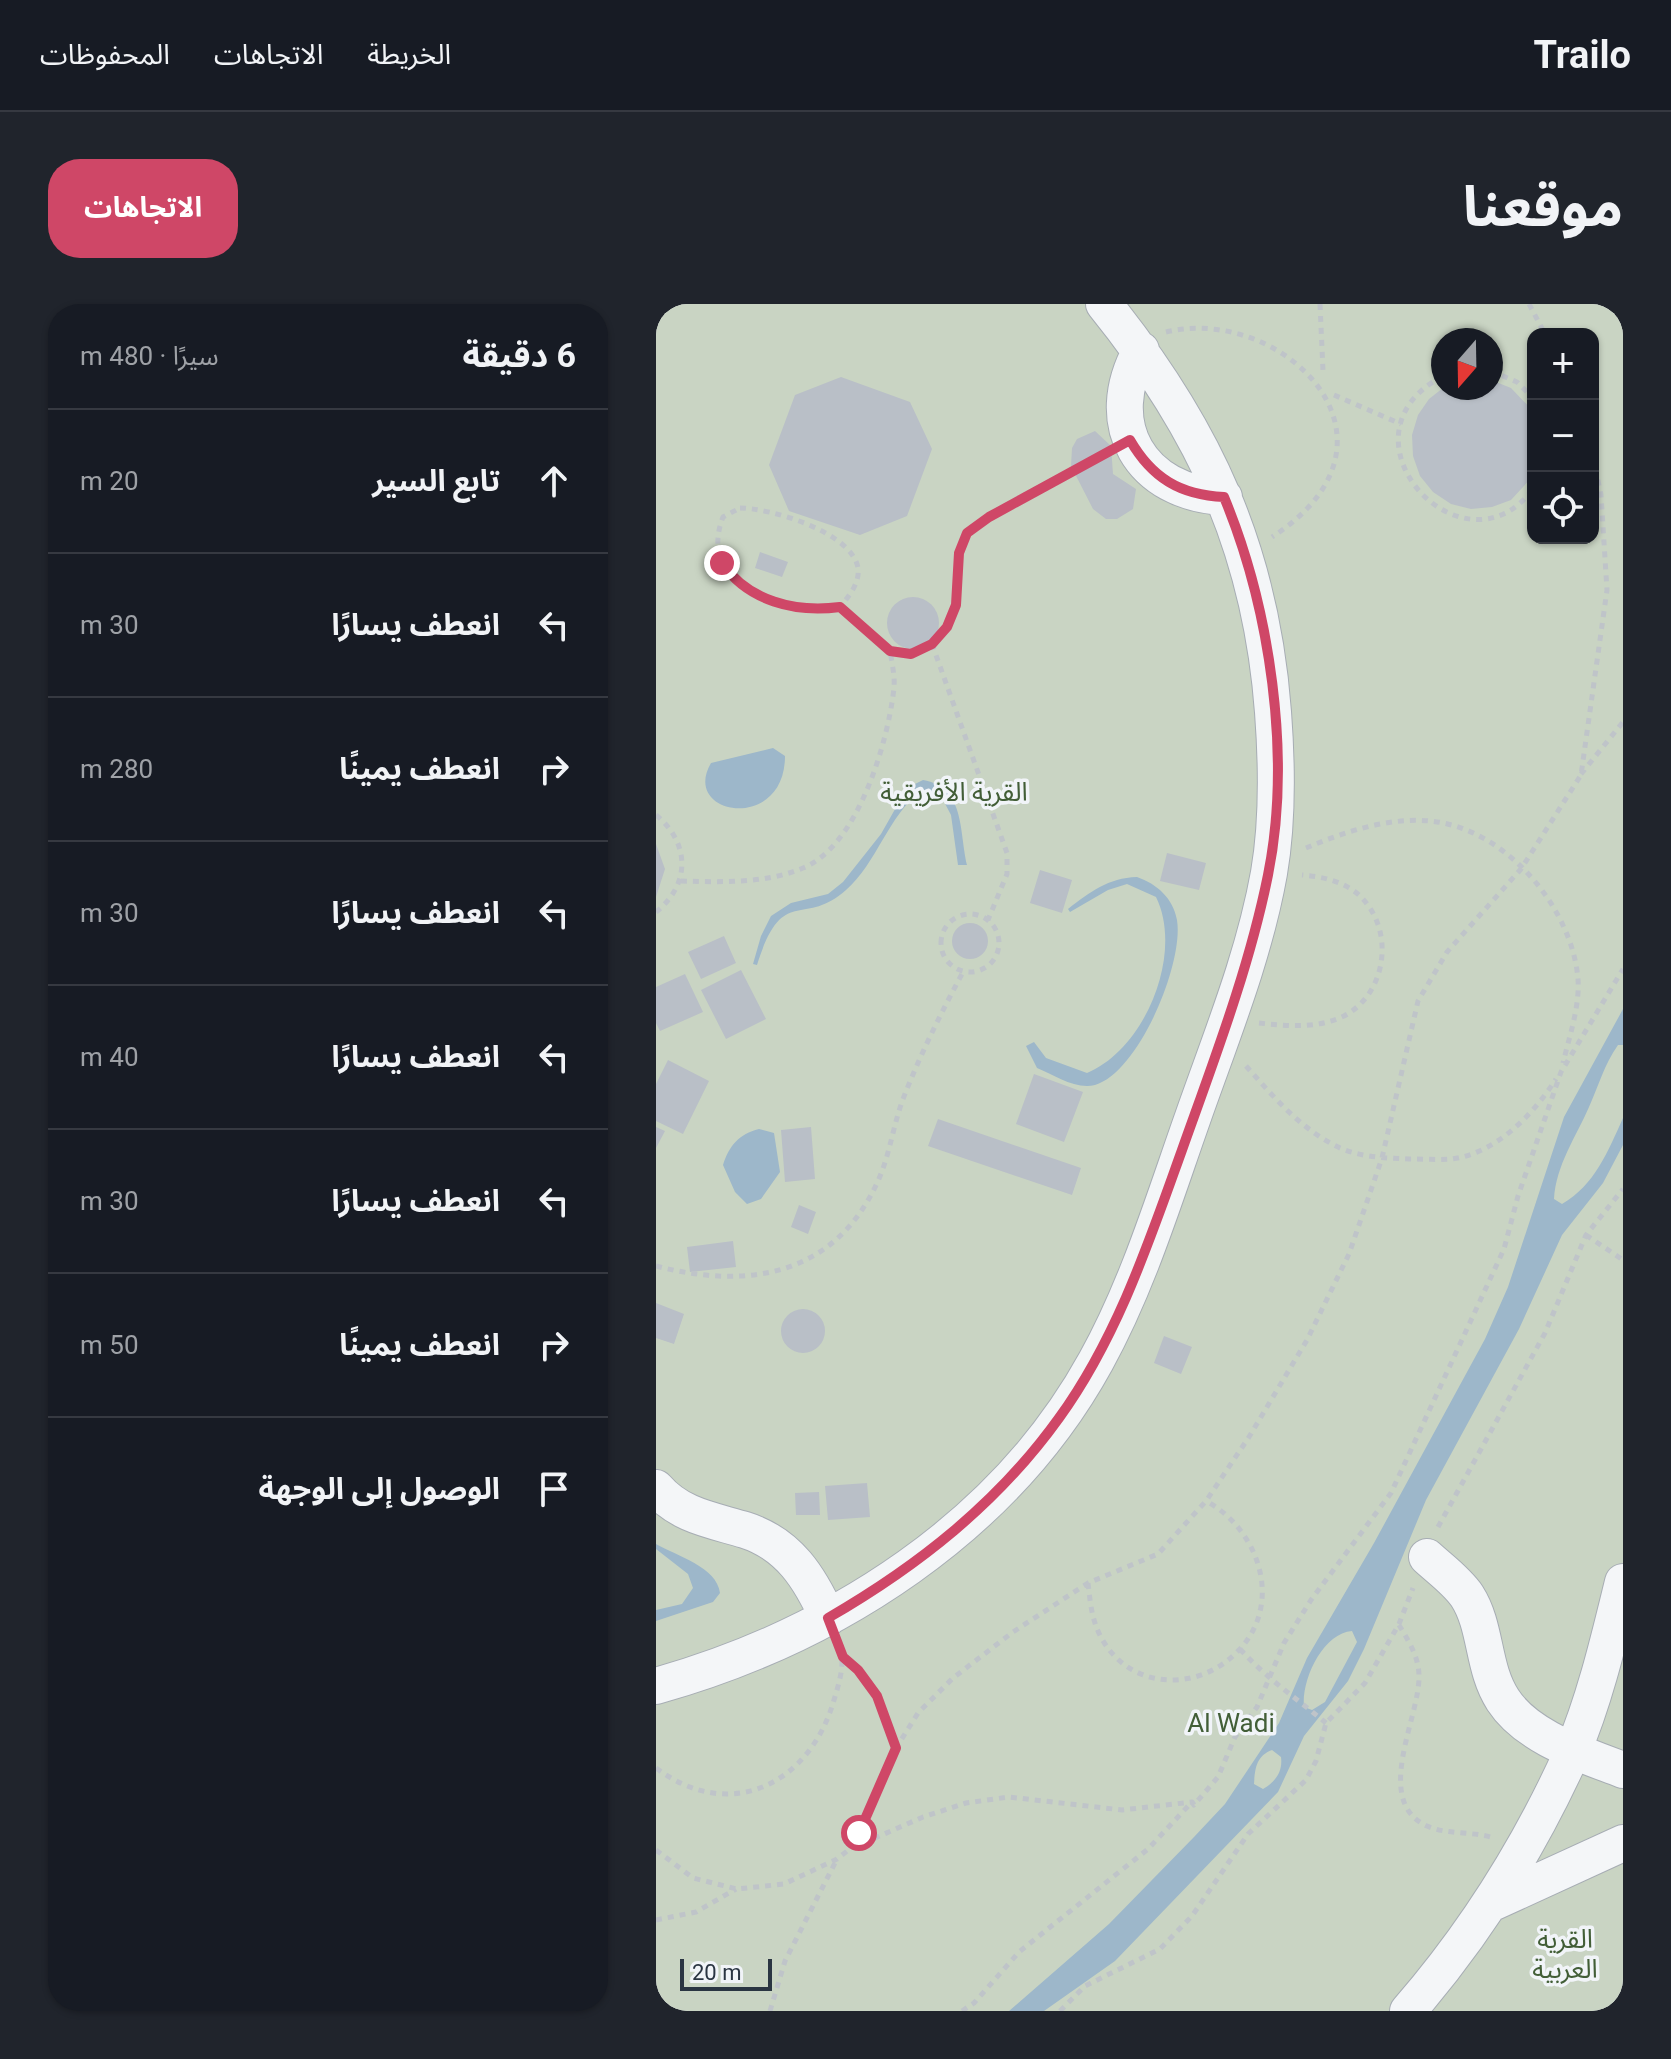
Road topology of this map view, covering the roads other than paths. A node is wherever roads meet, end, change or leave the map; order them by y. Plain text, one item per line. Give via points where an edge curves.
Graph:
1 (1104, 304) edge
2 (1141, 350) junction
3 (1224, 497) junction
4 (656, 1488) edge
5 (1427, 1557) road end
6 (1623, 1582) edge
7 (828, 1618) junction
8 (656, 1686) edge
9 (1573, 1750) junction
10 (1623, 1770) edge
11 (1623, 1843) edge
12 (1490, 1904) junction
13 (1408, 2011) edge

1 - 2 street
2 - 3 street via 1178,407
2 - 3 street via 1124,393 1130,440 1142,460 1168,483 1200,496
3 - 7 street via 1244,546 1272,693 1275,808 1269,872 1224,1030 1150,1240 1095,1362 1018,1470 920,1560
4 - 7 street via 685,1511 745,1530 786,1552 802,1569
5 - 9 street via 1466,1596 1503,1700 1524,1721
6 - 9 street
7 - 8 street via 755,1653
9 - 10 street
9 - 12 street
11 - 12 street
12 - 13 street

